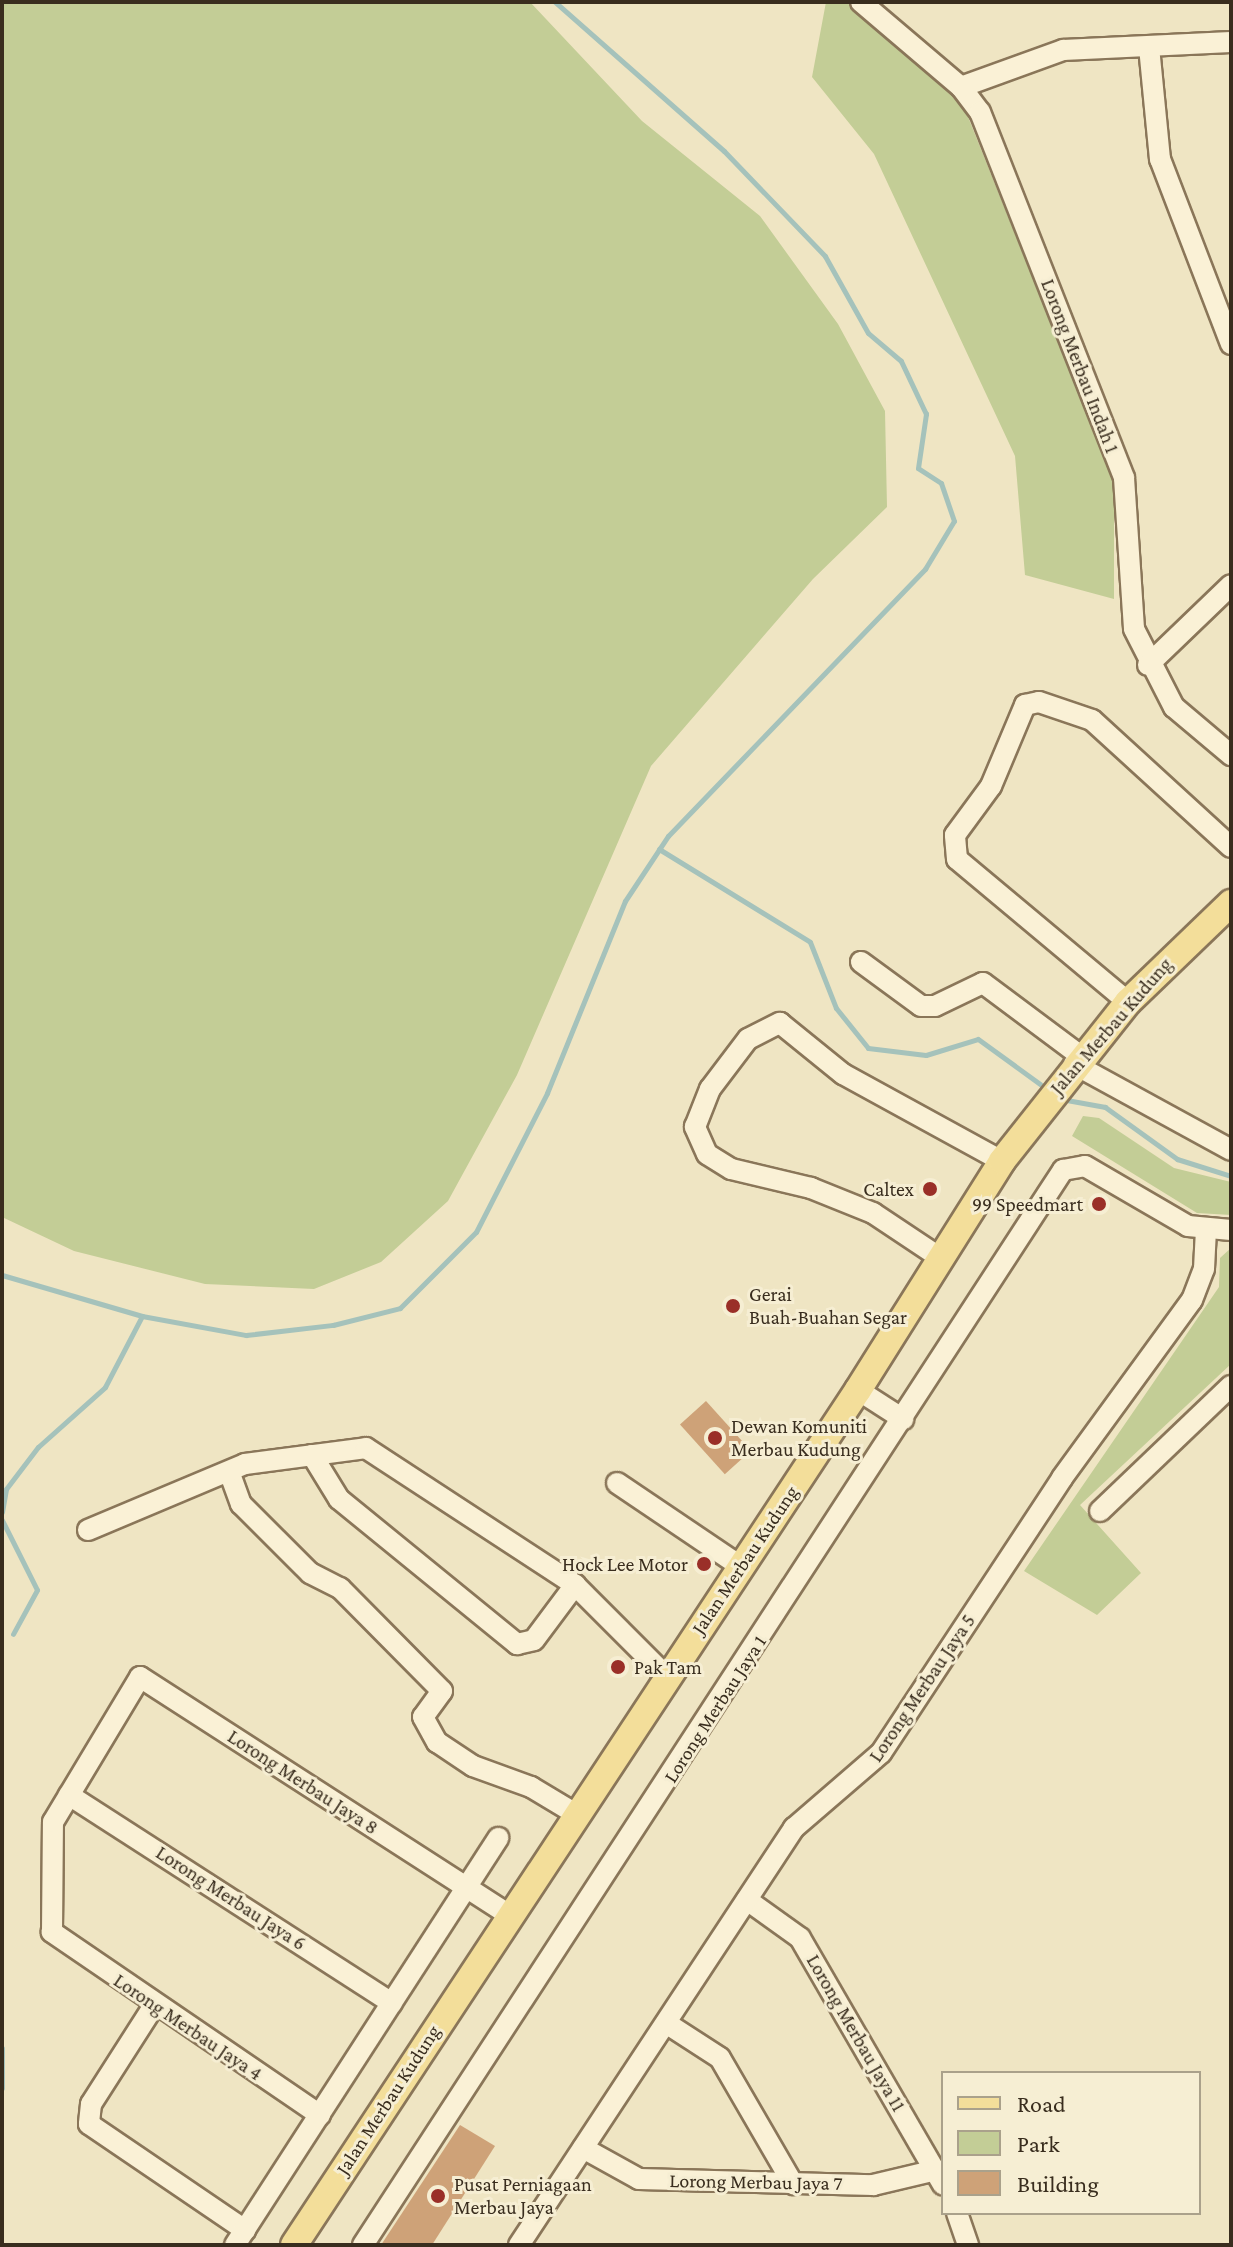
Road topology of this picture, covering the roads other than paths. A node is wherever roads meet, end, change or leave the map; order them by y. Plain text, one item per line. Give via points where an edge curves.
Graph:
1 (861, 2) edge
2 (1231, 42) edge
3 (1149, 47) junction
4 (961, 87) junction
5 (1231, 344) edge
6 (1231, 585) edge
7 (1148, 665) junction
8 (1231, 755) edge
9 (1231, 847) edge
10 (1231, 903) edge
11 (861, 962) dead end
12 (1128, 1002) junction
13 (1078, 1060) junction
14 (1231, 1150) edge
15 (1002, 1161) junction
16 (1206, 1229) junction
17 (1231, 1230) edge
18 (942, 1259) junction
19 (1231, 1386) edge
20 (858, 1390) junction
21 (903, 1419) junction
22 (312, 1455) junction
23 (230, 1474) junction
24 (617, 1483) dead end
25 (1100, 1511) dead end
26 (88, 1530) dead end
27 (740, 1566) junction
28 (575, 1585) junction
29 (667, 1677) junction
30 (69, 1795) junction
31 (576, 1814) junction
32 (498, 1838) dead end
33 (467, 1887) junction
34 (747, 1900) junction
35 (508, 1914) junction
36 (392, 2003) junction
37 (155, 2004) junction
38 (666, 2023) junction
39 (320, 2115) junction
40 (583, 2148) junction
41 (939, 2178) edge
42 (793, 2184) junction
43 (958, 2215) edge
44 (240, 2238) edge
45 (294, 2245) edge
46 (363, 2245) edge
47 (519, 2245) edge
48 (968, 2245) edge

1 - 4 street, Lorong Merbau Indah 1
2 - 3 street
3 - 4 street via 1063,50
3 - 5 street via 1160,159
4 - 7 street, Lorong Merbau Indah 1 via 980,112 1124,478 1128,602
6 - 7 street
7 - 8 street, Lorong Merbau Indah 1 via 1174,707
9 - 12 street via 1092,720 1039,702 1025,705 991,786 955,835 957,859
10 - 12 main road, Jalan Merbau Kudung
11 - 13 street via 921,1006 935,1006 983,983
12 - 13 main road, Jalan Merbau Kudung
13 - 14 street
13 - 15 main road, Jalan Merbau Kudung
15 - 18 main road, Jalan Merbau Kudung
15 - 18 street via 843,1074 780,1023 748,1039 710,1089 695,1127 707,1154 731,1169 811,1188 873,1213
16 - 17 street
16 - 21 street, Lorong Merbau Jaya 1 via 1188,1226 1085,1166 1063,1170
16 - 34 street, Lorong Merbau Jaya 5 via 1204,1269 1192,1300 1062,1478 881,1753 794,1828
18 - 20 main road, Jalan Merbau Kudung
19 - 25 street
20 - 21 street
20 - 27 main road, Jalan Merbau Kudung
21 - 46 street, Lorong Merbau Jaya 1
22 - 23 street via 245,1464
22 - 28 street via 357,1447 377,1452
22 - 28 street via 339,1499 517,1644 534,1640
23 - 26 street
23 - 31 street via 241,1504 310,1573 340,1588 442,1691 423,1717 437,1742 493,1777 531,1787
24 - 27 street
27 - 29 main road, Jalan Merbau Kudung
28 - 29 street
29 - 31 main road, Jalan Merbau Kudung
30 - 33 street, Lorong Merbau Jaya 8 via 140,1677
30 - 36 street, Lorong Merbau Jaya 6
30 - 37 street, Lorong Merbau Jaya 4 via 51,1836 49,1923 57,1939
31 - 35 main road, Jalan Merbau Kudung
32 - 33 street
33 - 35 street, Lorong Merbau Jaya 8
33 - 36 street
34 - 38 street, Lorong Merbau Jaya 5
34 - 41 street, Lorong Merbau Jaya 11 via 800,1938
35 - 45 main road, Jalan Merbau Kudung
36 - 39 street
37 - 39 street, Lorong Merbau Jaya 4
37 - 44 street via 91,2104 89,2124
38 - 40 street, Lorong Merbau Jaya 5
38 - 42 street via 720,2058
39 - 44 street
40 - 42 street, Lorong Merbau Jaya 7 via 639,2179
40 - 47 street, Lorong Merbau Jaya 5
41 - 42 street, Lorong Merbau Jaya 7 via 873,2185
43 - 48 street

